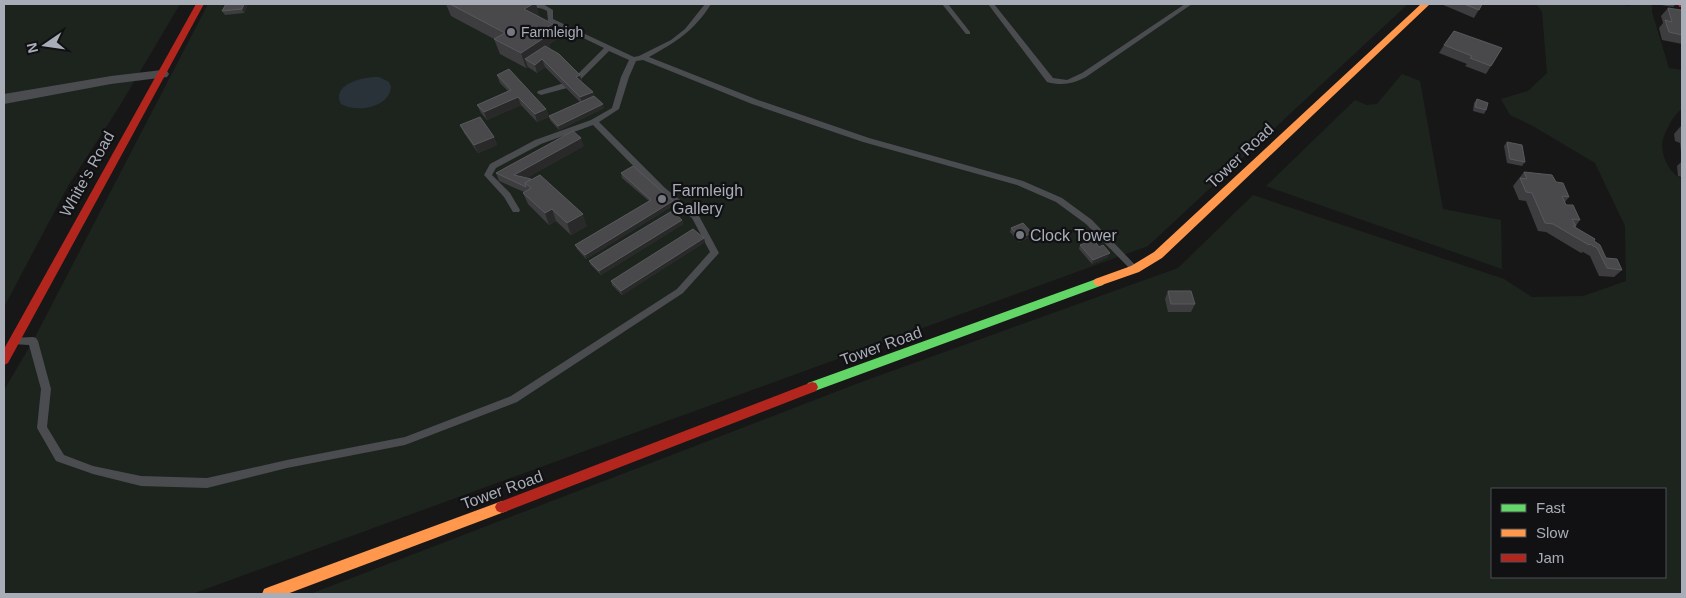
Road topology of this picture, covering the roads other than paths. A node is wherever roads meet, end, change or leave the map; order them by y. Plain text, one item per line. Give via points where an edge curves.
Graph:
1 (200, 4) edge
2 (518, 4) edge
3 (945, 4) edge
4 (992, 4) edge
5 (1189, 4) edge
6 (1426, 4) edge
7 (709, 5) edge
8 (968, 32) dead end
9 (609, 47) junction
10 (643, 57) junction
11 (633, 59) junction
12 (162, 74) junction
13 (577, 79) edge
14 (564, 86) edge
15 (541, 92) dead end
16 (4, 99) edge
17 (594, 122) junction
18 (516, 210) dead end
19 (1135, 269) junction
20 (15, 341) junction
21 (4, 360) edge
22 (269, 594) edge

1 - 12 street, White's Road
2 - 9 lane via 523,7 543,6 550,10 550,20
3 - 8 lane
4 - 5 lane via 1050,80 1060,84 1084,75
6 - 19 street, Tower Road via 1158,255
7 - 10 lane via 687,30
9 - 11 lane
9 - 13 lane
10 - 11 lane
10 - 19 lane via 755,102 866,140 1020,184 1060,200 1089,222
11 - 17 lane via 615,109
12 - 16 street
12 - 20 street, White's Road
14 - 15 lane
17 - 18 lane via 538,142 493,166 488,175
17 - 20 lane via 662,190 695,216 715,253 680,291 514,399 405,441 207,483 141,481 93,470 60,458 42,428 46,389 33,342
19 - 22 street, Tower Road
20 - 21 street, White's Road

